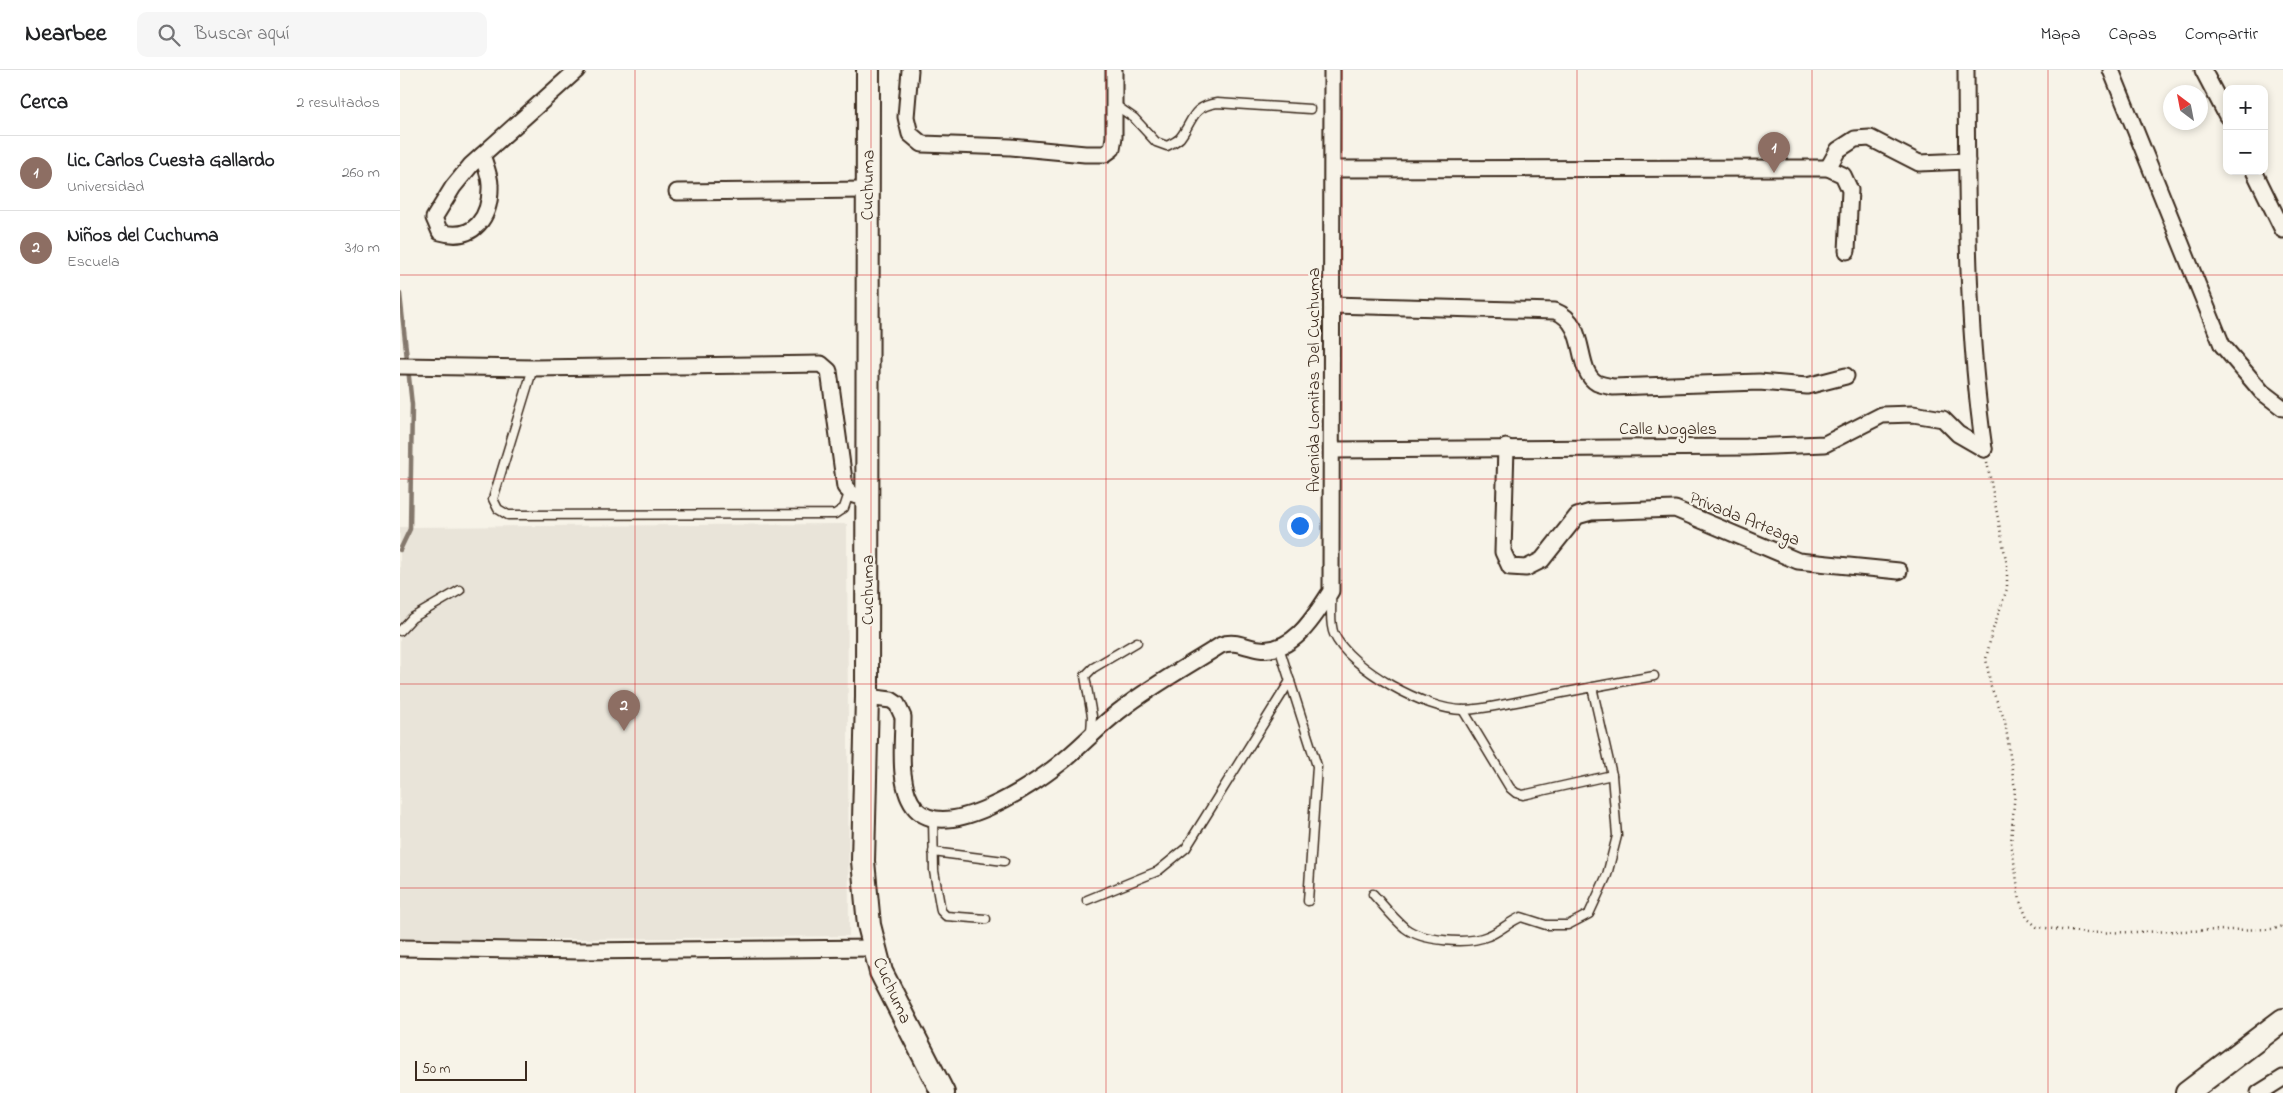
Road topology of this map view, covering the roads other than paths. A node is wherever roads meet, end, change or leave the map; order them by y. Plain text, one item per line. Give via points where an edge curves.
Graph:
1 (577, 70) edge
2 (868, 70) edge
3 (910, 70) edge
4 (1114, 70) edge
5 (1332, 70) edge
6 (1966, 70) edge
7 (2111, 70) edge
8 (2203, 70) edge
9 (1114, 104) junction
10 (2223, 108) edge
11 (1310, 109) dead end
12 (482, 155) junction
13 (1967, 161) junction
14 (1828, 168) junction
15 (1333, 169) junction
16 (2256, 175) edge
17 (866, 190) junction
18 (676, 192) dead end
19 (2283, 230) edge
20 (1847, 251) dead end
21 (1332, 305) junction
22 (400, 366) edge
23 (533, 368) junction
24 (1846, 376) dead end
25 (2283, 408) edge
26 (1506, 447) junction
27 (1332, 450) junction
28 (858, 495) junction
29 (1899, 571) dead end
30 (460, 590) dead end
31 (1331, 591) junction
32 (400, 631) edge
33 (1137, 642) dead end
34 (1279, 647) junction
35 (1654, 676) dead end
36 (1290, 681) junction
37 (1592, 687) junction
38 (867, 697) junction
39 (1463, 710) junction
40 (1091, 735) junction
41 (1612, 775) junction
42 (933, 819) junction
43 (933, 852) junction
44 (1004, 861) dead end
45 (1373, 894) dead end
46 (1087, 900) dead end
47 (1308, 901) dead end
48 (986, 919) dead end
49 (400, 948) edge
50 (874, 948) junction
51 (2283, 1020) edge
52 (2283, 1078) edge
53 (943, 1093) edge
54 (2187, 1093) edge
55 (2259, 1093) edge

1 - 12 street
2 - 17 street, Cuchuma
3 - 9 street via 906,117 910,134 922,144 1106,154 1112,149
4 - 9 street
5 - 15 street, Avenida Lomitas Del Cuchuma
6 - 13 street
7 - 25 street via 2222,345 2262,392
8 - 10 street
9 - 11 lane via 1134,118 1156,142 1167,146 1180,139 1194,114 1204,105
12 - 12 street via 459,178 440,206 434,218 440,232 452,236 470,232 482,222 491,184
13 - 14 street via 1919,163 1870,138 1855,138 1838,150
13 - 26 street, Calle Nogales via 1976,388 1984,450 1958,434 1943,419 1913,414 1882,415 1825,444
14 - 15 street
14 - 20 street via 1844,175 1850,190
15 - 21 street, Avenida Lomitas Del Cuchuma
16 - 19 street
17 - 18 street
17 - 28 street, Cuchuma
21 - 24 street via 1555,311 1568,318 1574,327 1591,377 1598,383 1613,387 1759,382 1807,386
21 - 27 street, Avenida Lomitas Del Cuchuma
22 - 23 street
23 - 28 street via 821,364 829,371 845,487
23 - 28 lane via 493,499 498,509 508,515 835,514
26 - 27 street, Calle Nogales
26 - 29 street, Privada Arteaga via 1503,552 1510,567 1526,568 1542,560 1577,516 1591,512 1675,509 1798,561
27 - 31 street, Avenida Lomitas Del Cuchuma
28 - 38 street, Cuchuma
30 - 32 lane via 417,615
31 - 34 street via 1293,639
31 - 39 lane via 1334,634 1345,649 1398,691 1446,708
33 - 40 lane via 1085,676 1092,716
34 - 36 lane
34 - 40 street via 1264,649 1234,642 1221,645 1124,707
35 - 37 lane
36 - 46 lane via 1186,848 1158,871
36 - 47 lane via 1317,766
37 - 39 lane
37 - 41 lane
38 - 42 street via 885,698 897,704 902,717 904,789 915,808
38 - 50 street, Cuchuma via 863,861 868,924
39 - 41 lane via 1516,793 1523,795
40 - 42 street via 1058,765 1010,796 977,811 953,818
41 - 45 lane via 1617,836 1607,875 1589,914 1568,925 1546,926 1521,917 1488,936 1455,941 1420,936 1405,928
42 - 43 lane
43 - 44 lane
43 - 48 lane via 940,911 946,916
49 - 50 street via 581,951
50 - 53 street, Cuchuma via 892,994
51 - 54 street
52 - 55 street

